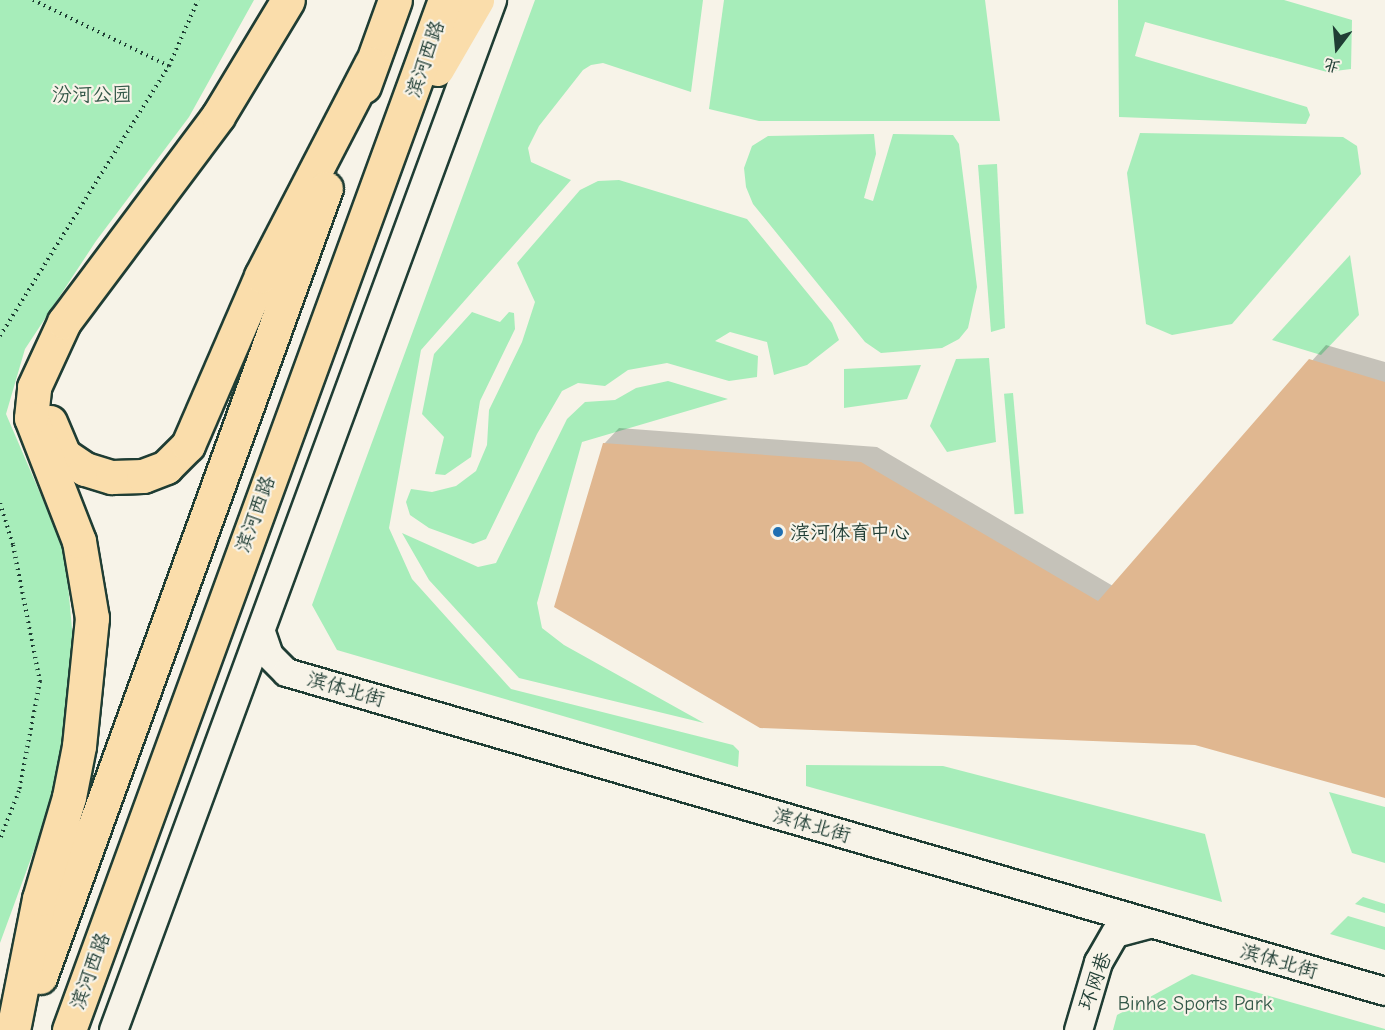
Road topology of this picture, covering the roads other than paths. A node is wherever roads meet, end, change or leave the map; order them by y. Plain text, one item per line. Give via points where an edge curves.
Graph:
1 (288, 0) edge
2 (307, 0) edge
3 (395, 0) edge
4 (446, 0) edge
5 (477, 0) edge
6 (492, 0) edge
7 (371, 64) junction
8 (398, 135) junction
9 (261, 632) junction
10 (1150, 924) junction
11 (1385, 992) edge
12 (13, 1030) edge
13 (21, 1030) edge
14 (69, 1030) edge
15 (114, 1030) edge
16 (1078, 1030) edge

1 - 12 highway via 218,116 64,322 34,387 31,418 79,541 92,618 85,702 71,787 39,899
2 - 7 highway via 231,125 78,332 63,359 50,390 50,424 64,455 85,470 112,477 143,476 166,467 188,445 261,276
3 - 7 highway
4 - 8 highway, 滨河西路
5 - 8 highway
6 - 9 street
7 - 13 highway
8 - 14 highway, 滨河西路 via 285,430
9 - 10 street, 滨体北街 via 269,654 286,672
9 - 15 street
10 - 11 street, 滨体北街
10 - 16 street, 环网巷 via 1115,933 1098,962

